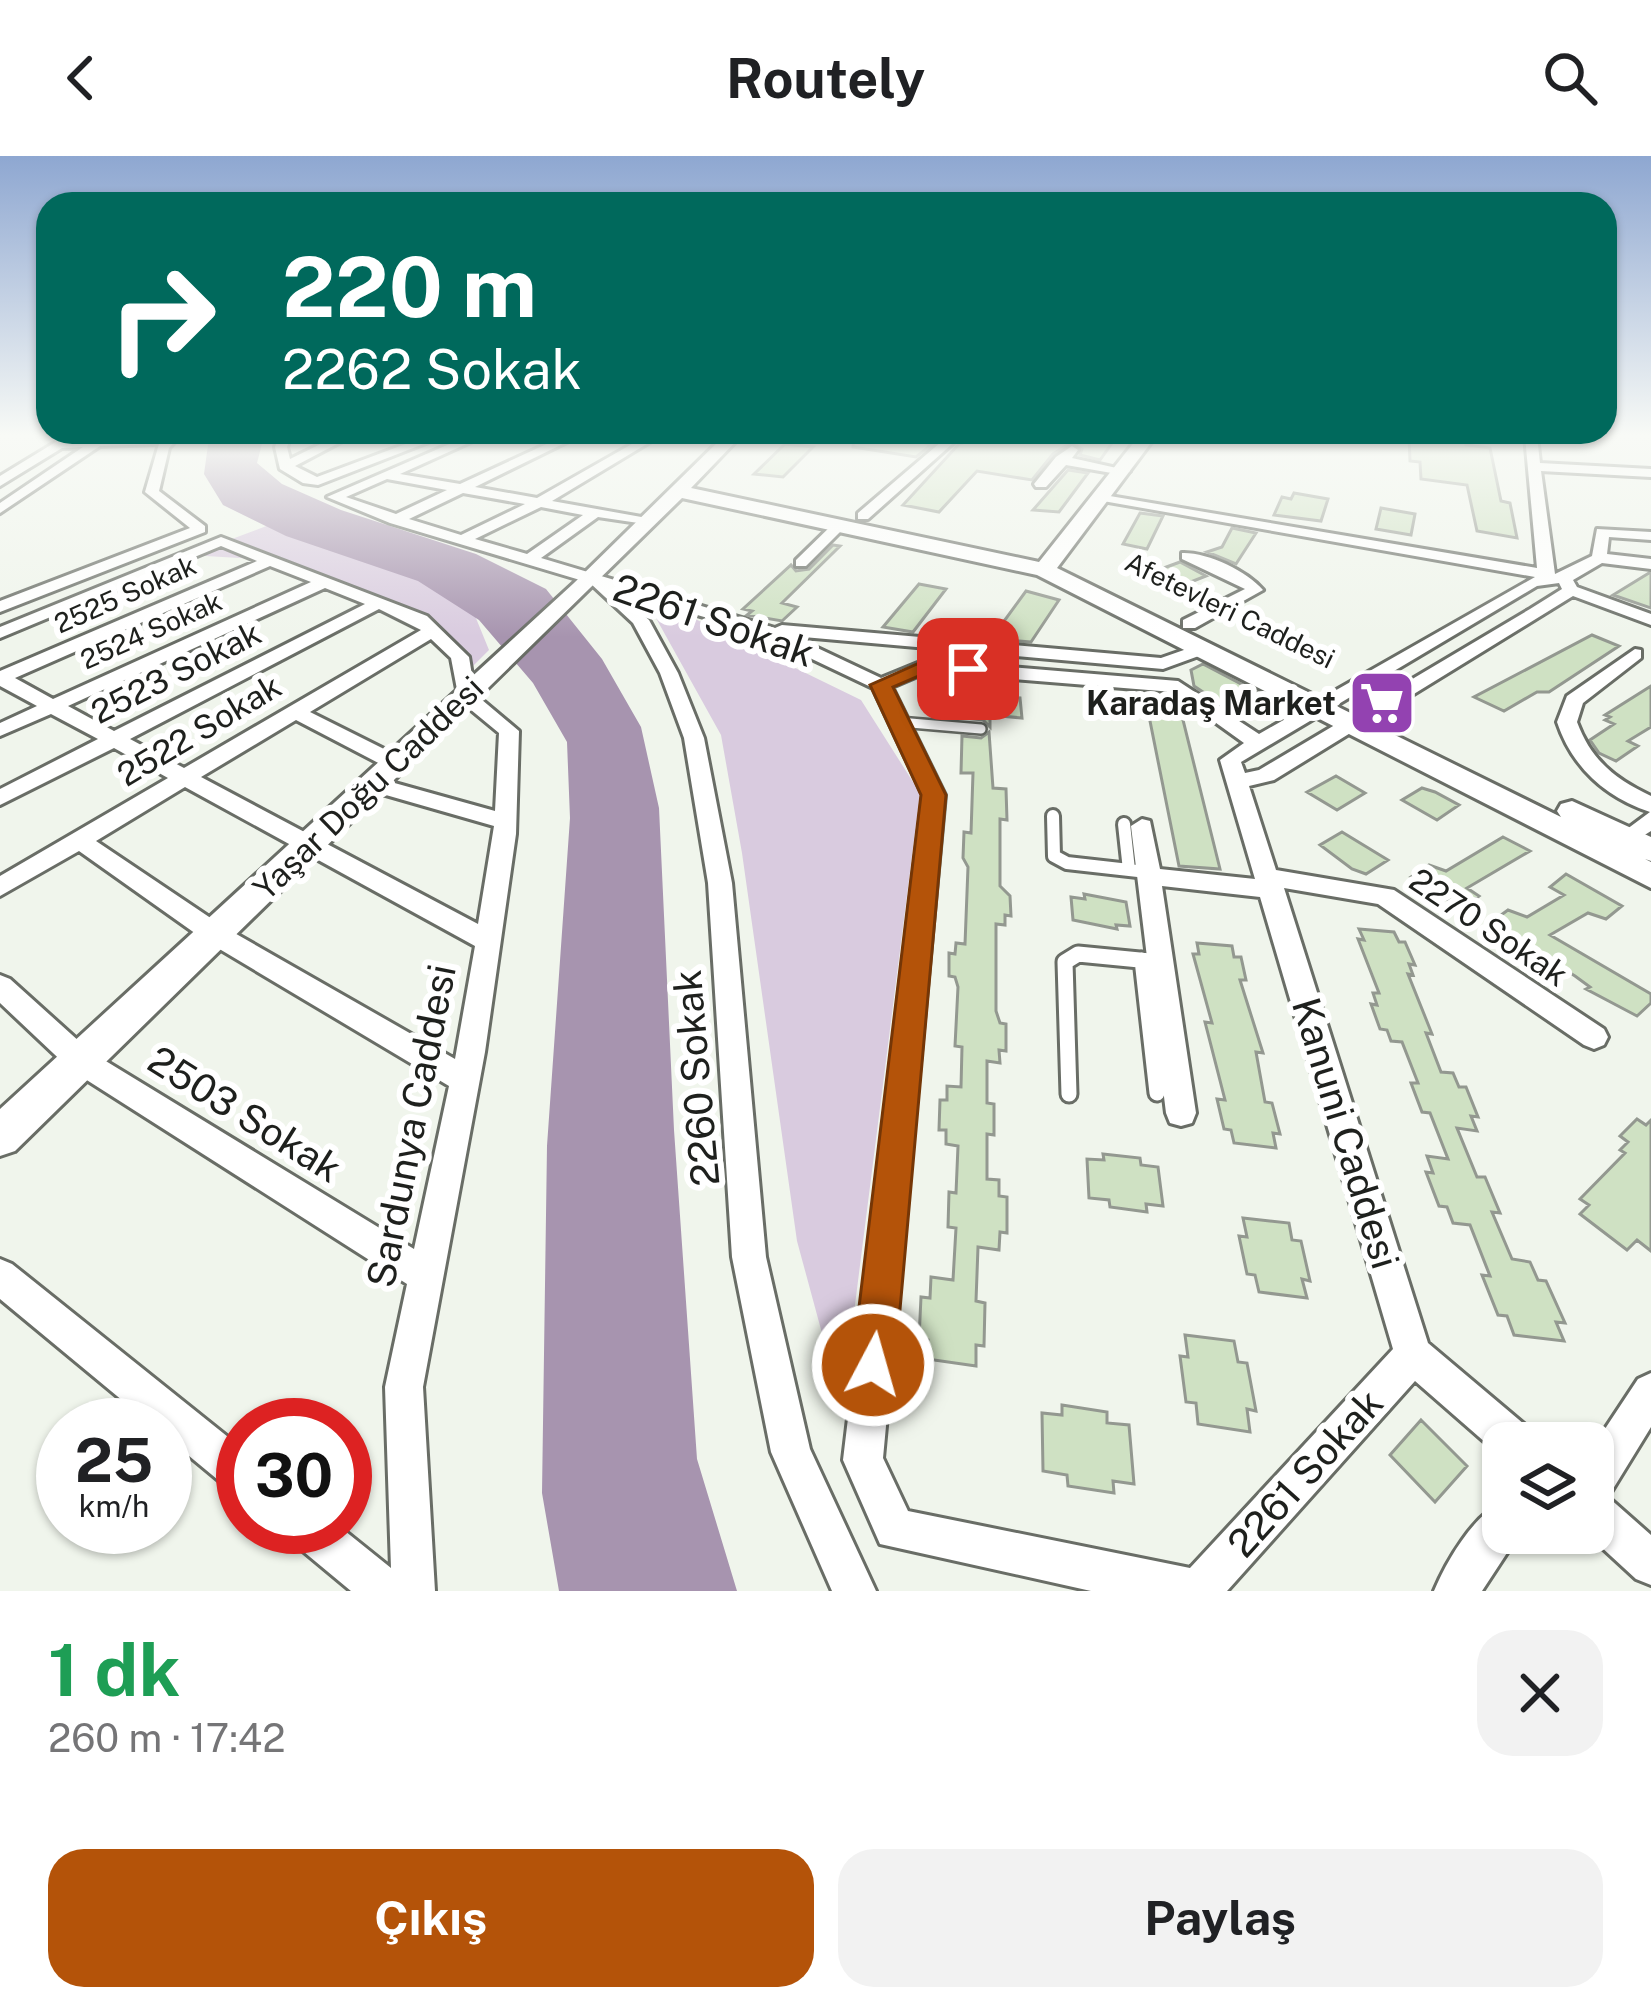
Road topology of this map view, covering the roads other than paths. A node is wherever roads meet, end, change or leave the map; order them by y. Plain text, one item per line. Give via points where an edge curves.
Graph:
1 (166, 503) edge
2 (350, 503) edge
3 (430, 503) edge
4 (531, 503) edge
5 (666, 503) edge
6 (767, 503) edge
7 (873, 503) edge
8 (1096, 503) edge
9 (1140, 503) edge
10 (1542, 503) edge
11 (537, 504) junction
12 (595, 513) junction
13 (394, 520) junction
14 (852, 520) junction
15 (647, 522) junction
16 (1651, 536) edge
17 (462, 540) junction
18 (1187, 556) dead end
19 (1599, 558) junction
20 (271, 560) junction
21 (530, 560) junction
22 (802, 563) dead end
23 (1048, 564) junction
24 (1651, 564) edge
25 (592, 577) junction
26 (1558, 580) junction
27 (326, 581) junction
28 (380, 602) junction
29 (0, 607) edge
30 (1651, 620) edge
31 (1190, 624) junction
32 (761, 628) junction
33 (432, 632) junction
34 (0, 633) edge
35 (1201, 649) junction
36 (1635, 654) dead end
37 (1163, 664) junction
38 (0, 678) edge
39 (478, 684) junction
40 (881, 685) junction
41 (1178, 687) junction
42 (1327, 702) junction
43 (50, 706) junction
44 (294, 711) junction
45 (1358, 718) junction
46 (899, 722) junction
47 (981, 729) dead end
48 (0, 730) edge
49 (113, 738) junction
50 (1258, 743) junction
51 (384, 773) junction
52 (188, 776) junction
53 (1240, 781) junction
54 (0, 798) edge
55 (1651, 805) edge
56 (1053, 816) dead end
57 (1651, 819) edge
58 (506, 822) junction
59 (1133, 825) dead end
60 (1627, 838) junction
61 (79, 840) junction
62 (310, 844) junction
63 (1651, 850) edge
64 (1142, 873) junction
65 (1651, 876) edge
66 (1271, 884) junction
67 (0, 887) edge
68 (215, 934) junction
69 (488, 941) junction
70 (1151, 961) junction
71 (0, 986) edge
72 (1594, 1037) dead end
73 (81, 1061) junction
74 (465, 1080) junction
75 (1157, 1093) dead end
76 (1069, 1094) dead end
77 (1181, 1113) dead end
78 (0, 1137) edge
79 (0, 1276) edge
80 (426, 1276) junction
81 (1413, 1355) junction
82 (1651, 1392) edge
83 (1491, 1422) edge
84 (1614, 1451) edge
85 (216, 1453) edge
86 (1614, 1530) edge
87 (1482, 1553) edge
88 (340, 1554) edge
89 (1651, 1564) edge
90 (385, 1591) edge
91 (413, 1591) edge
92 (854, 1591) edge
93 (1196, 1591) edge
94 (1456, 1591) edge

1 - 29 street via 200,529
2 - 13 street, 2261 Sokak
3 - 13 street
4 - 11 street
5 - 15 main road, Yaşar Doğu Caddesi
6 - 14 main road, Afetevleri Caddesi
7 - 14 street
8 - 23 main road
9 - 26 street
10 - 26 street
11 - 12 street
11 - 17 street
12 - 15 street
12 - 21 street
13 - 17 street, 2261 Sokak
14 - 22 street
14 - 23 main road, Afetevleri Caddesi
15 - 25 main road, Yaşar Doğu Caddesi
16 - 19 street via 1602,532
17 - 21 street, 2261 Sokak
18 - 31 street via 1255,590
19 - 24 street
19 - 26 street
20 - 27 street
20 - 34 street via 221,541
20 - 38 street, 2525 Sokak
21 - 25 street, 2261 Sokak
23 - 31 main road, Afetevleri Caddesi
23 - 35 main road, Afetevleri Caddesi
25 - 32 street, 2261 Sokak
25 - 39 main road, Yaşar Doğu Caddesi
25 - 92 street, 2260 Sokak via 640,620 694,738 719,883 749,1257 791,1452
26 - 30 street
26 - 42 street via 1533,582
26 - 45 street
27 - 28 street
27 - 43 street, 2524 Sokak
28 - 33 street
28 - 49 street, 2523 Sokak
31 - 42 main road, Afetevleri Caddesi
32 - 37 street
32 - 40 street, 2261 Sokak
33 - 39 street
33 - 44 street, 2522 Sokak
35 - 37 street
35 - 42 main road, Afetevleri Caddesi
36 - 55 street via 1574,700 1567,722 1604,783
37 - 41 street
38 - 43 street
39 - 51 main road, Yaşar Doğu Caddesi
39 - 58 street, Sardunya Caddesi via 509,731
40 - 41 street via 926,666
40 - 46 street, 2261 Sokak
41 - 50 street
42 - 45 main road, Afetevleri Caddesi
42 - 50 street
43 - 48 street, 2524 Sokak
43 - 49 street
44 - 51 street
44 - 52 street, 2522 Sokak
45 - 53 street via 1266,775
45 - 60 main road, Afetevleri Caddesi
45 - 65 main road, Afetevleri Caddesi
46 - 47 lane
46 - 93 street, 2261 Sokak via 934,795 863,1460 895,1529
49 - 52 street
49 - 54 street, 2523 Sokak
50 - 53 street via 1230,760
51 - 58 street
51 - 62 main road, Yaşar Doğu Caddesi
52 - 61 street, 2522 Sokak
52 - 62 street
53 - 66 street, Kanuni Caddesi
56 - 64 lane via 1054,856
57 - 60 street
58 - 69 street, Sardunya Caddesi
59 - 64 street
60 - 63 main road, Afetevleri Caddesi
61 - 67 street, 2522 Sokak
61 - 68 street
62 - 68 main road, Yaşar Doğu Caddesi
62 - 69 street
64 - 66 street, 2270 Sokak
64 - 70 street
66 - 72 street, 2270 Sokak via 1385,896
66 - 81 street, Kanuni Caddesi
68 - 73 main road, Yaşar Doğu Caddesi
68 - 74 street
69 - 74 street, Sardunya Caddesi
70 - 75 lane
70 - 76 lane via 1078,954 1065,962
70 - 77 street
71 - 73 street, 2503 Sokak
73 - 78 main road, Yaşar Doğu Caddesi
73 - 80 street, 2503 Sokak
74 - 80 street, Sardunya Caddesi
79 - 85 street
80 - 91 street, Sardunya Caddesi via 404,1387
81 - 83 street
81 - 93 street, 2261 Sokak
82 - 84 street
86 - 89 street
87 - 94 street
88 - 90 street

